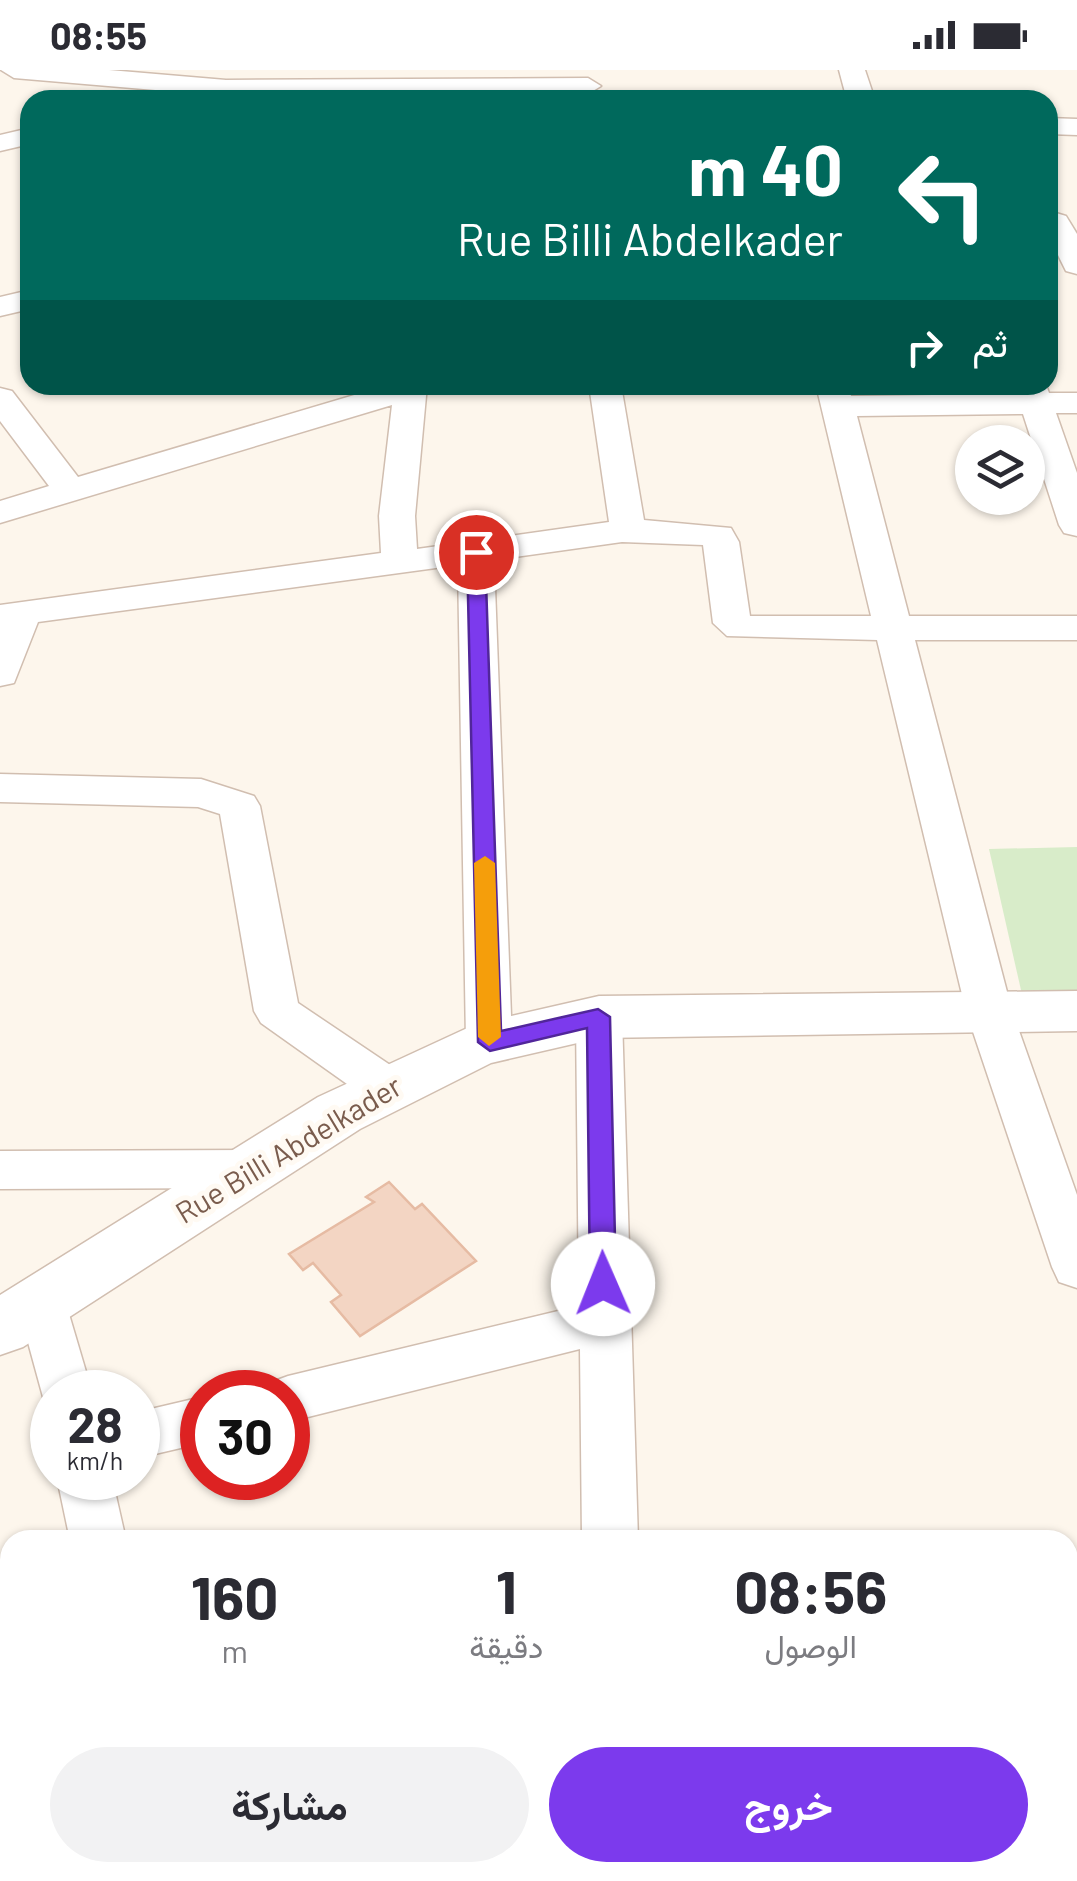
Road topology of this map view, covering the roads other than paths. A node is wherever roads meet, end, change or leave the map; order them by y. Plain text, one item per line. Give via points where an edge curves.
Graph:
1 (14, 70) edge
2 (132, 84) edge
3 (588, 85) edge
4 (318, 86) edge
5 (1060, 222) edge
6 (1077, 266) edge
7 (388, 395) edge
8 (405, 395) edge
9 (607, 395) edge
10 (934, 395) edge
11 (1033, 395) edge
12 (1037, 395) edge
13 (835, 396) edge
14 (0, 398) edge
15 (1077, 404) edge
16 (70, 491) junction
17 (0, 512) edge
18 (1077, 525) edge
19 (628, 532) junction
20 (476, 552) junction
21 (400, 562) junction
22 (11, 614) edge
23 (890, 628) junction
24 (1077, 628) edge
25 (0, 674) edge
26 (0, 788) edge
27 (1077, 1011) edge
28 (989, 1012) junction
29 (598, 1017) junction
30 (490, 1042) junction
31 (388, 1088) junction
32 (252, 1168) junction
33 (0, 1170) edge
34 (1077, 1267) edge
35 (21, 1315) edge
36 (604, 1322) junction
37 (52, 1370) edge
38 (310, 1394) edge
39 (90, 1500) edge
40 (96, 1530) edge
41 (610, 1530) edge

1 - 2 street
2 - 4 street
3 - 4 street
5 - 6 street
7 - 16 street
8 - 21 street
9 - 19 street
10 - 13 street
11 - 18 street
12 - 15 street
13 - 23 street
14 - 16 street
16 - 17 street
19 - 20 street
19 - 23 street via 718,536 732,623 740,628
20 - 21 street
20 - 30 street
21 - 22 street
22 - 25 street
23 - 24 street
23 - 28 street
26 - 31 street via 201,794 239,806 278,1011
27 - 28 street, Rue Billi Abdelkader
28 - 29 street, Rue Billi Abdelkader
28 - 34 street
29 - 30 street, Rue Billi Abdelkader
29 - 36 street
30 - 31 street, Rue Billi Abdelkader
31 - 32 street, Rue Billi Abdelkader
32 - 33 street
32 - 35 street, Rue Billi Abdelkader
35 - 37 street
36 - 38 street
36 - 41 street
39 - 40 street

